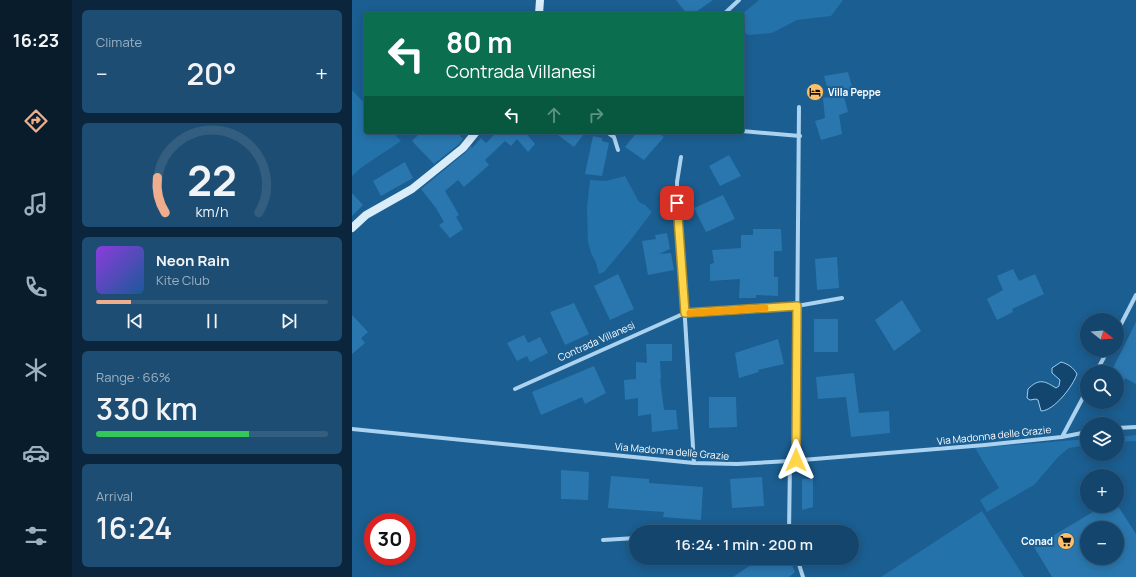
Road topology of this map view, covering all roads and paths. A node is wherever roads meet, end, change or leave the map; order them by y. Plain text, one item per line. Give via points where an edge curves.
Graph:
1 (540, 0) edge
2 (739, 0) edge
3 (539, 12) edge
4 (726, 12) edge
5 (800, 107) dead end
6 (744, 131) edge
7 (474, 134) edge
8 (610, 134) edge
9 (800, 136) junction
10 (618, 150) dead end
11 (681, 157) dead end
12 (352, 228) edge
13 (1136, 295) edge
14 (842, 298) dead end
15 (797, 306) junction
16 (685, 313) junction
17 (1124, 318) edge
18 (515, 389) dead end
19 (1080, 403) edge
20 (1136, 427) edge
21 (1124, 428) edge
22 (352, 429) edge
23 (1080, 433) edge
24 (1062, 436) junction
25 (796, 460) junction
26 (790, 461) junction
27 (694, 463) junction
28 (789, 525) edge
29 (629, 538) edge
30 (603, 540) dead end
31 (799, 565) edge
32 (802, 577) edge

1 - 3 street
2 - 4 street
5 - 9 street
6 - 9 street
7 - 12 street via 463,148 412,189 366,215
8 - 10 street via 614,137
9 - 15 street
11 - 16 street via 677,182 677,214
13 - 17 street
14 - 15 street, Contrada Villanesi
15 - 16 street, Contrada Villanesi
15 - 25 street
16 - 18 street, Contrada Villanesi
16 - 27 street
19 - 24 street
20 - 21 street
22 - 27 street, Via Madonna delle Grazie
23 - 24 street, Via Madonna delle Grazie
24 - 25 street, Via Madonna delle Grazie via 985,445
25 - 26 street, Via Madonna delle Grazie
26 - 27 street, Via Madonna delle Grazie
26 - 28 street
29 - 30 street
31 - 32 street

